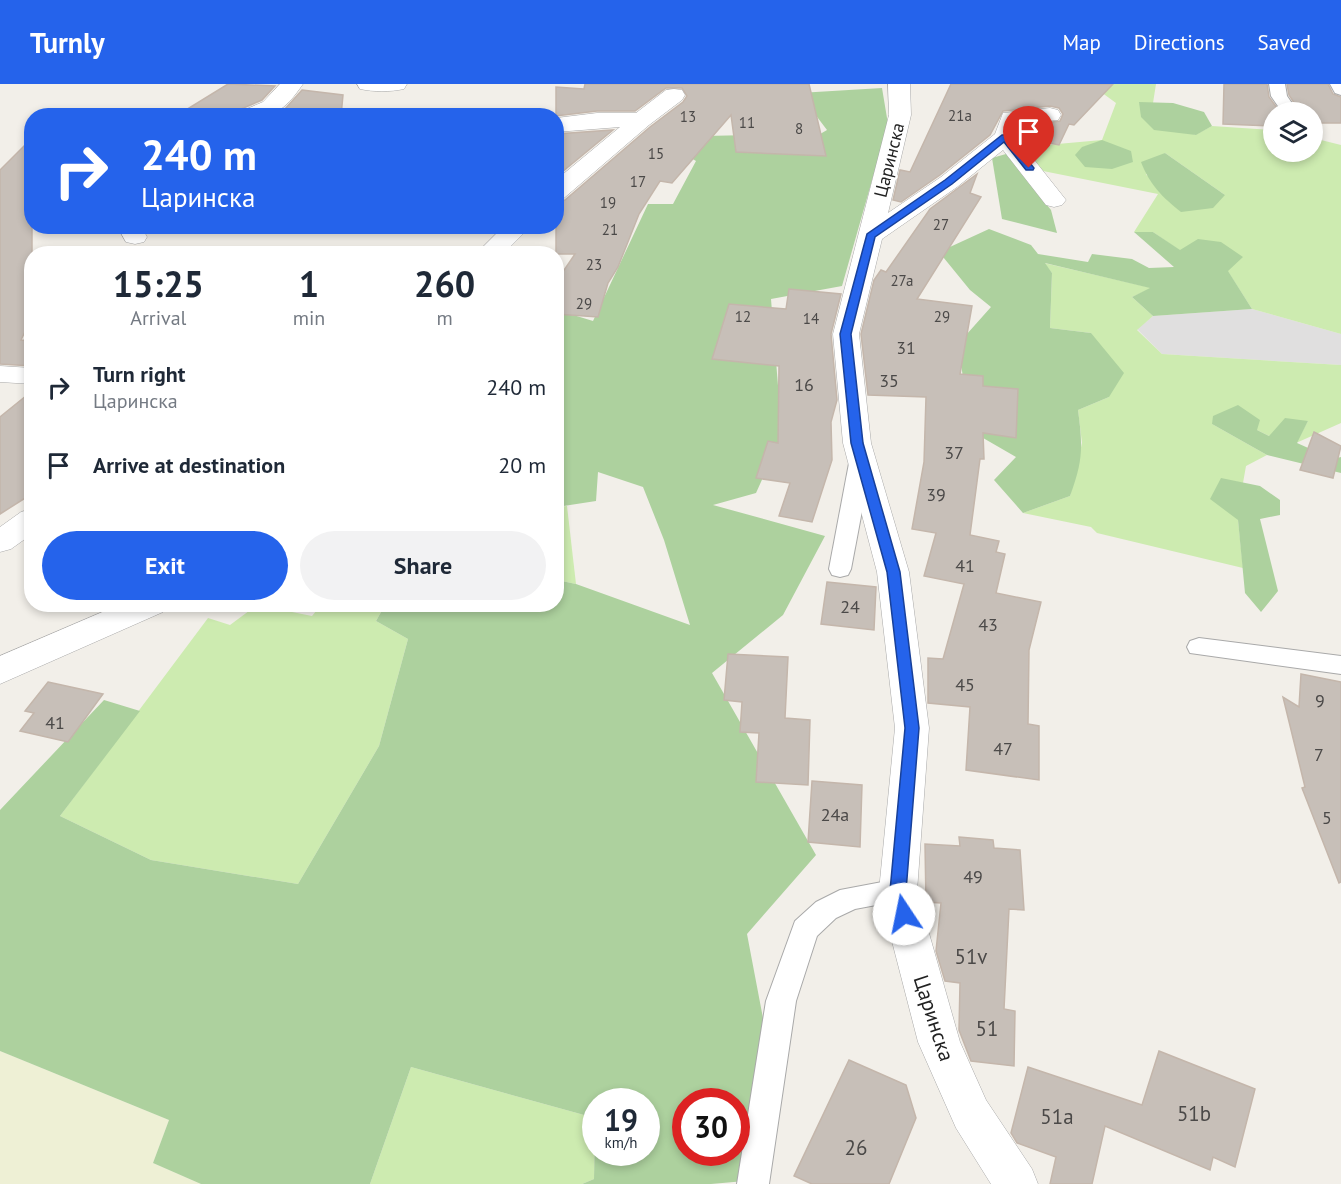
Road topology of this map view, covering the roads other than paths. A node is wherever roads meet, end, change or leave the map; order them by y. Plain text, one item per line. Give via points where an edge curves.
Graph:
1 (292, 84) edge
2 (368, 84) edge
3 (396, 84) edge
4 (898, 84) edge
5 (1276, 84) edge
6 (1338, 84) edge
7 (1341, 90) edge
8 (674, 95) dead end
9 (1283, 102) edge
10 (280, 108) edge
11 (1050, 115) dead end
12 (641, 120) junction
13 (564, 124) edge
14 (1005, 136) junction
15 (564, 187) edge
16 (1054, 200) dead end
17 (507, 234) edge
18 (870, 236) junction
19 (496, 246) edge
20 (0, 374) edge
21 (24, 376) edge
22 (861, 456) junction
23 (24, 525) edge
24 (0, 542) edge
25 (840, 569) dead end
26 (134, 612) edge
27 (1199, 647) dead end
28 (1341, 665) edge
29 (0, 672) edge
30 (898, 891) junction
31 (753, 1184) edge
32 (1016, 1184) edge

1 - 10 street
2 - 3 street
4 - 18 street, Царинска via 900,115
5 - 9 lane
6 - 7 lane
8 - 12 street
11 - 14 street, Царинска via 1011,118
12 - 13 street
12 - 15 street
14 - 16 street
14 - 18 street, Царинска via 949,182
17 - 19 street
18 - 22 street, Царинска via 846,334
20 - 21 street
22 - 25 lane
22 - 30 street, Царинска via 893,572 912,728
23 - 24 street
26 - 29 street
27 - 28 lane
30 - 31 lane via 850,898 826,910 805,928 781,1001
30 - 32 street, Царинска via 939,1042 970,1114

